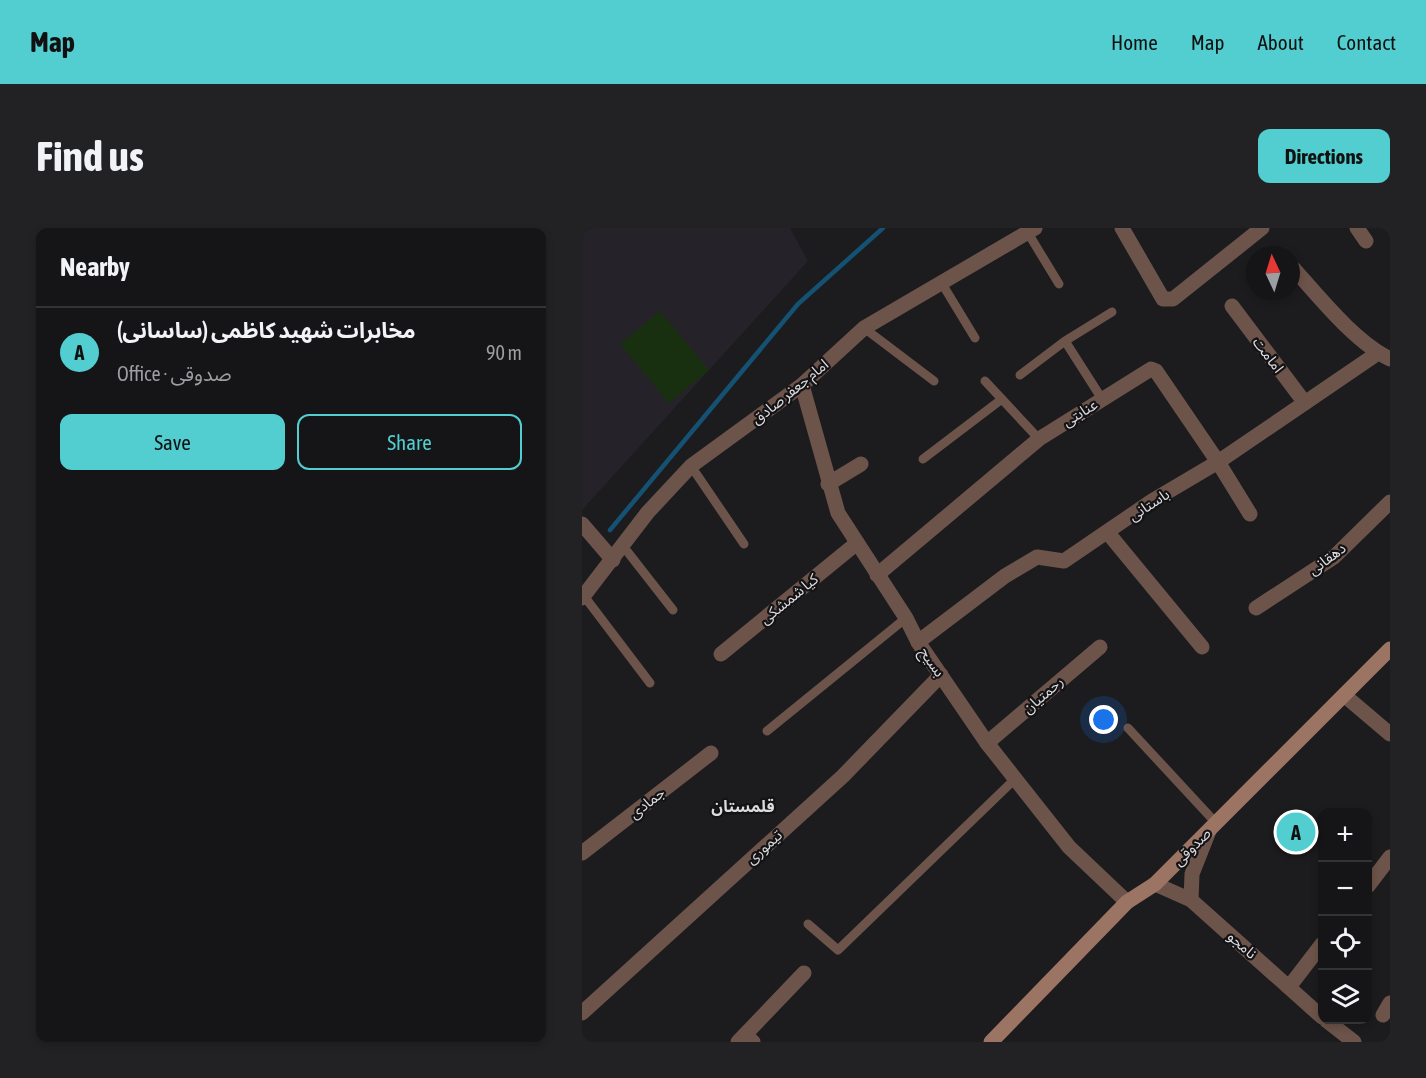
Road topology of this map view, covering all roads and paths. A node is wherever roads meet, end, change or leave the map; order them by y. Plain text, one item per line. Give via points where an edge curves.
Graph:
1 (1122, 228) edge
2 (1262, 228) edge
3 (1357, 228) edge
4 (1031, 230) edge
5 (1366, 241) dead end
6 (1300, 276) edge
7 (941, 282) junction
8 (1059, 284) dead end
9 (1232, 306) dead end
10 (1112, 312) dead end
11 (864, 328) junction
12 (975, 338) dead end
13 (1065, 341) junction
14 (1384, 356) edge
15 (1020, 375) dead end
16 (934, 381) dead end
17 (985, 381) dead end
18 (802, 385) junction
19 (1002, 399) junction
20 (1102, 399) junction
21 (1305, 403) junction
22 (1039, 439) junction
23 (923, 459) dead end
24 (1218, 462) junction
25 (861, 464) dead end
26 (691, 466) junction
27 (828, 484) junction
28 (1390, 502) edge
29 (1250, 514) dead end
30 (582, 524) edge
31 (1108, 533) junction
32 (857, 543) junction
33 (744, 544) dead end
34 (623, 546) junction
35 (613, 560) junction
36 (877, 575) junction
37 (583, 597) edge
38 (1256, 608) dead end
39 (673, 610) dead end
40 (906, 618) junction
41 (918, 642) junction
42 (1100, 647) dead end
43 (1202, 647) dead end
44 (1390, 649) edge
45 (721, 654) dead end
46 (941, 675) junction
47 (650, 683) dead end
48 (1344, 695) junction
49 (1128, 728) dead end
50 (767, 731) dead end
51 (1390, 734) edge
52 (987, 743) junction
53 (711, 753) dead end
54 (1015, 779) junction
55 (1213, 826) junction
56 (582, 853) edge
57 (1390, 857) edge
58 (1372, 881) edge
59 (1155, 884) junction
60 (1191, 900) junction
61 (1127, 902) junction
62 (808, 924) dead end
63 (1318, 950) edge
64 (804, 973) dead end
65 (1289, 987) junction
66 (582, 1013) edge
67 (1318, 1013) edge
68 (1331, 1024) edge
69 (746, 1040) edge
70 (991, 1042) edge
71 (1354, 1042) edge

1 - 2 street via 1167,300
3 - 5 street
4 - 7 street, امام جعفر صادق
4 - 8 lane
6 - 14 street via 1340,319
7 - 11 street, امام جعفر صادق
7 - 12 lane
9 - 21 street, امامت
10 - 13 lane
11 - 16 lane
11 - 18 street, امام جعفر صادق
13 - 15 lane
13 - 20 lane
14 - 21 street, باستانی
17 - 19 lane
18 - 26 street, امام جعفر صادق
18 - 27 street, بسیح
19 - 22 lane
19 - 23 lane
20 - 22 street, عنایتی
20 - 24 street, عنایتی via 1146,370 1156,371
21 - 24 street, باستانی
22 - 36 street, عنایتی
24 - 29 street, عنایتی
24 - 31 street, باستانی via 1152,501
25 - 27 street
26 - 33 lane
26 - 34 street, امام جعفر صادق
27 - 32 street, بسیح via 838,513
28 - 38 street, دهقانی via 1334,557
30 - 35 street
31 - 41 street, باستانی via 1064,561 1037,557 1005,576
31 - 43 street
32 - 36 street, بسیح
32 - 45 street, کیا شمشکی
34 - 35 street, امام جعفر صادق
34 - 39 lane
35 - 37 street, امام جعفر صادق
36 - 40 street, بسیح
37 - 47 lane
40 - 41 street, بسیح
40 - 50 lane
41 - 46 street, بسیح
42 - 52 street, رحمتیان
44 - 48 main road, صدوقی
46 - 52 street, بسیح
46 - 66 street, تیموری via 843,776
48 - 51 street
48 - 55 main road, صدوقی
49 - 55 lane
52 - 54 street, بسیح
53 - 56 street, جمادی
54 - 61 street, بسیح via 1069,847
54 - 62 lane via 838,950
55 - 59 main road, صدوقی
55 - 60 street via 1192,874
57 - 58 street
59 - 60 street, نامجو
59 - 61 main road, صدوقی
60 - 65 street, نامجو
61 - 70 main road, صدوقی
63 - 65 street
64 - 69 street
65 - 67 street, نامجو
68 - 71 street

